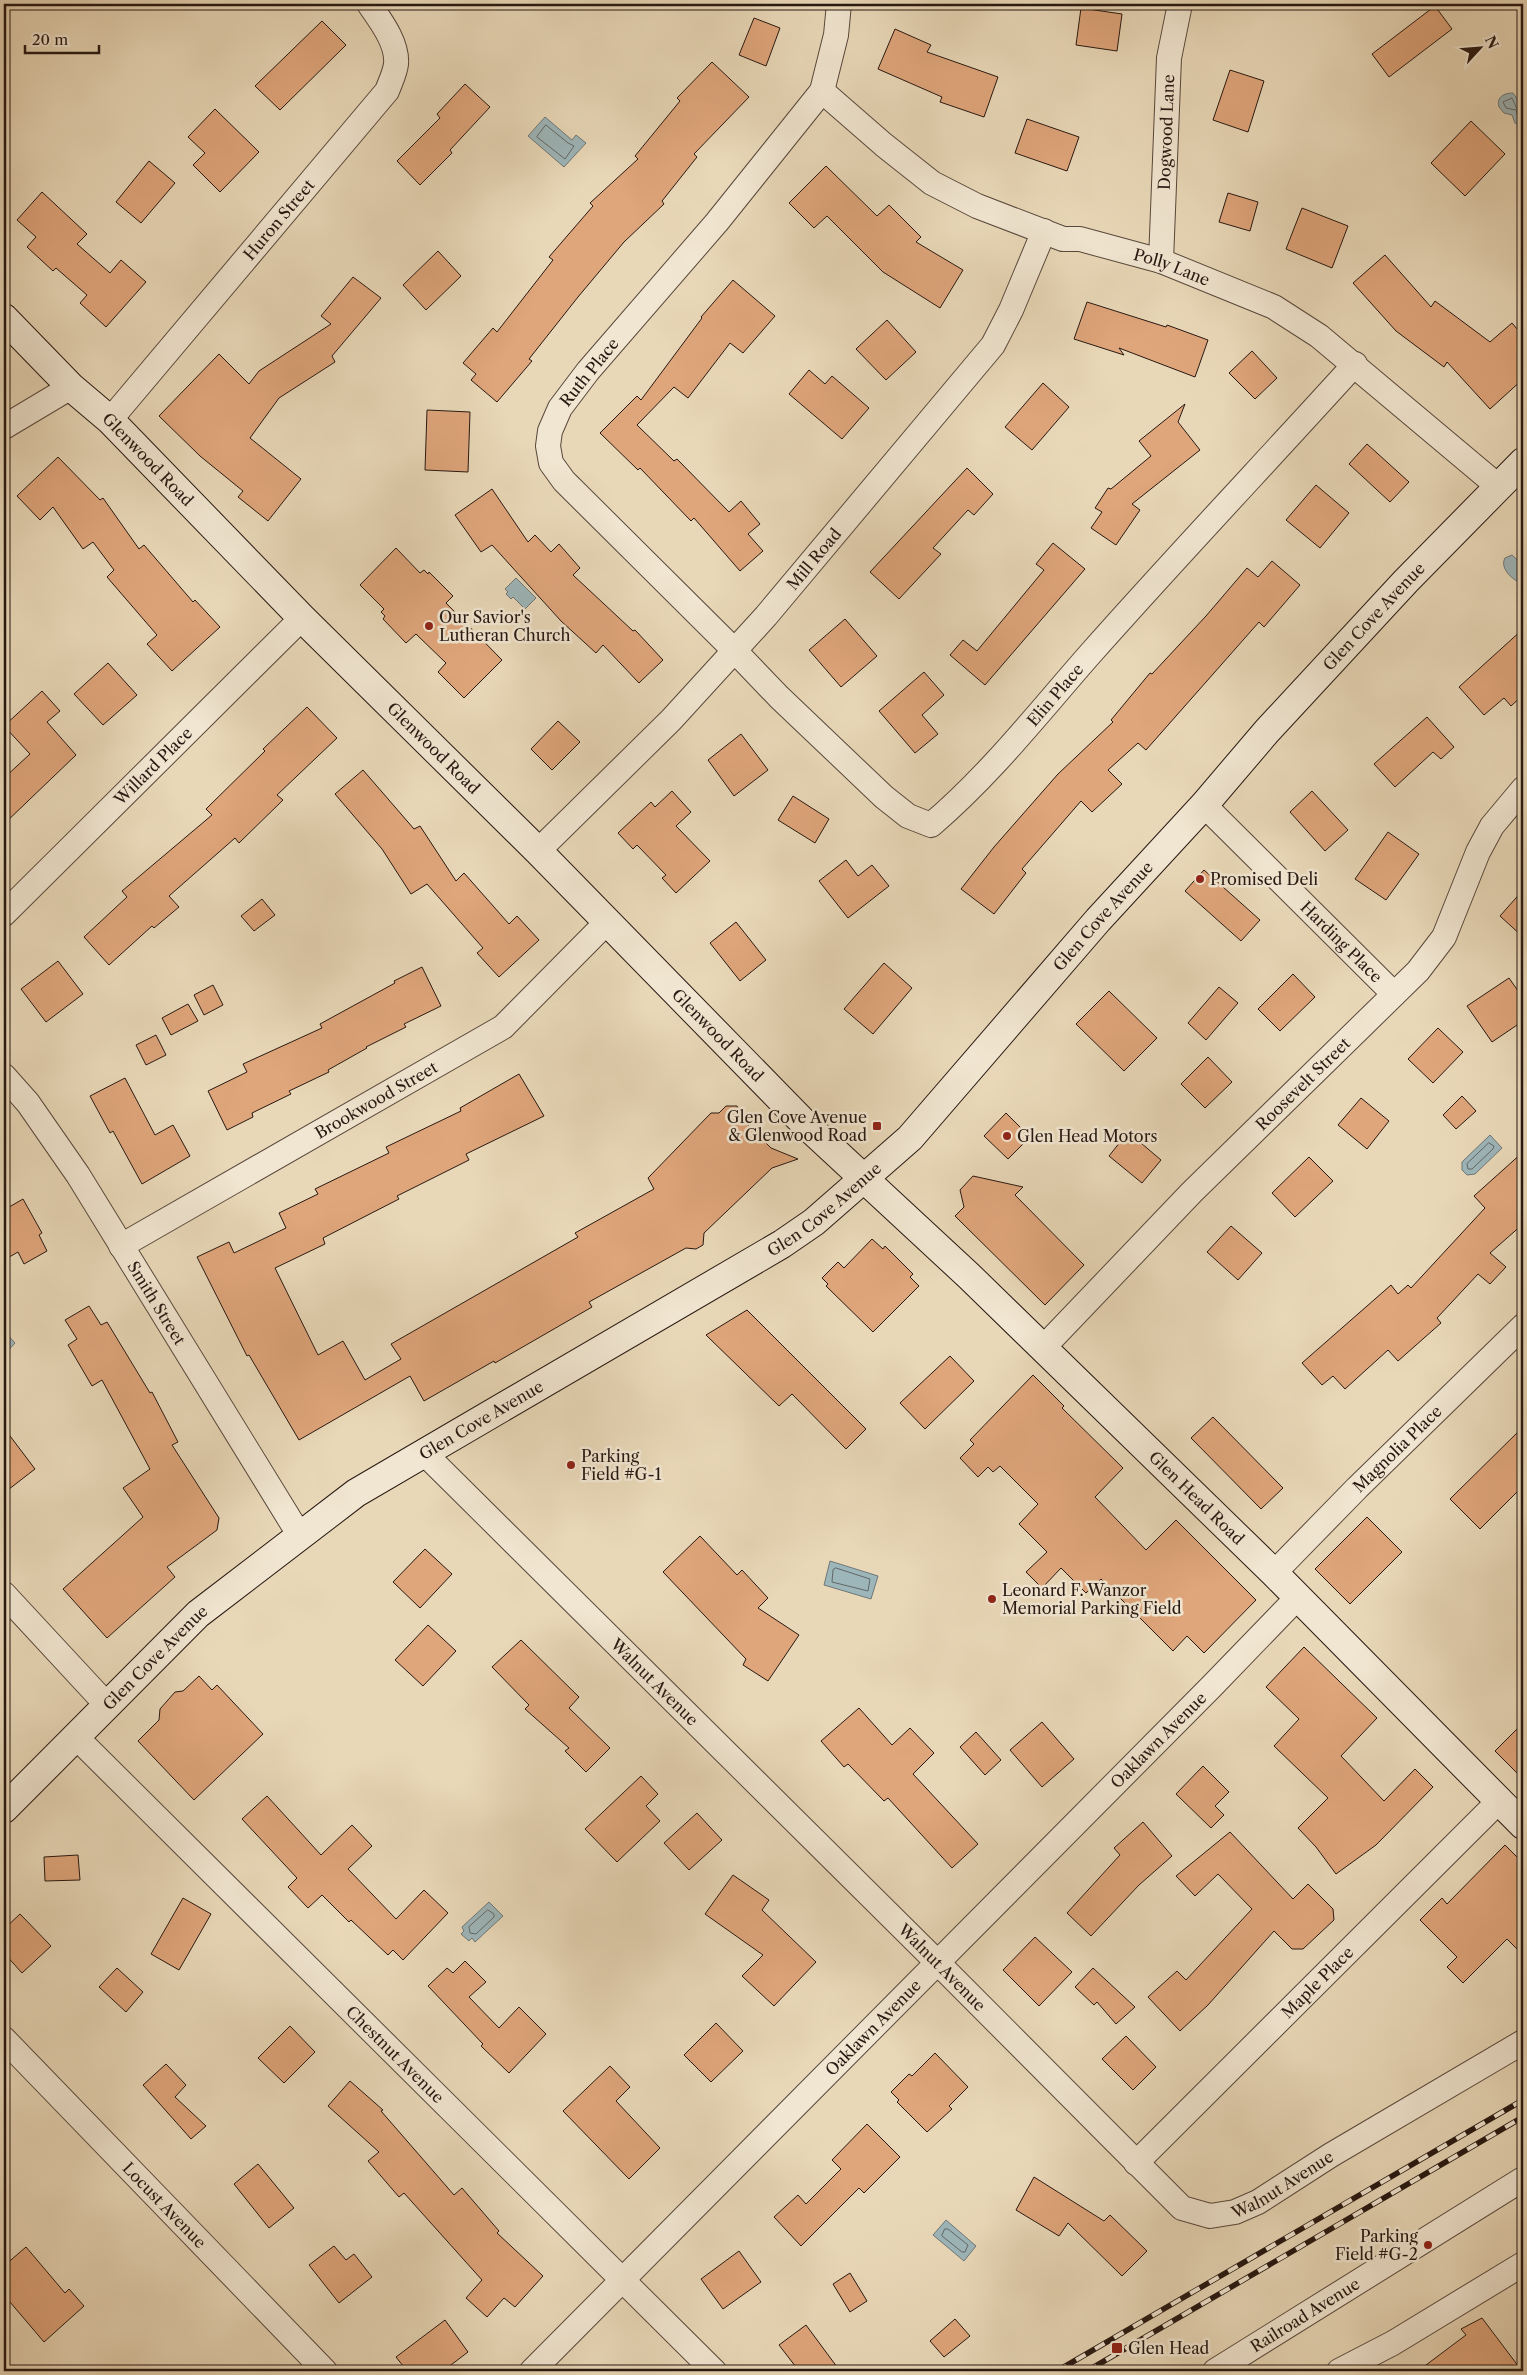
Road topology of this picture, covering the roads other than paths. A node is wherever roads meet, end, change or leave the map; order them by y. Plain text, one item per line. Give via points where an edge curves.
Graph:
1 (369, 4) edge
2 (839, 4) edge
3 (1180, 4) edge
4 (822, 91) junction
5 (1044, 231) junction
6 (1161, 261) junction
7 (4, 318) edge
8 (1355, 364) junction
9 (71, 387) junction
10 (110, 420) junction
11 (4, 427) edge
12 (1523, 462) edge
13 (1499, 487) junction
14 (302, 618) junction
15 (734, 650) junction
16 (1523, 789) edge
17 (1204, 805) junction
18 (538, 851) junction
19 (4, 914) edge
20 (607, 922) junction
21 (1394, 994) junction
22 (4, 1076) edge
23 (864, 1177) junction
24 (121, 1246) junction
25 (1523, 1326) edge
26 (1042, 1349) junction
27 (424, 1453) junction
28 (300, 1536) junction
29 (1274, 1574) junction
30 (4, 1594) edge
31 (1298, 1597) junction
32 (106, 1704) junction
33 (76, 1737) junction
34 (1499, 1800) junction
35 (4, 1809) edge
36 (1523, 1825) edge
37 (937, 1962) junction
38 (4, 2039) edge
39 (1523, 2042) edge
40 (1136, 2163) junction
41 (1520, 2185) edge
42 (1523, 2264) edge
43 (623, 2280) junction
44 (325, 2371) edge
45 (532, 2371) edge
46 (714, 2371) edge
47 (1215, 2371) edge
48 (1339, 2371) edge

1 - 10 street, Huron Street via 396,52 396,66 387,91
2 - 4 street via 836,35
3 - 6 street, Dogwood Lane via 1169,58
4 - 5 street, Polly Lane via 932,183 977,206
4 - 15 street, Ruth Place via 717,222 588,372 560,408 550,431 548,446 552,463 564,481
5 - 6 street, Polly Lane via 1063,239 1080,240
5 - 15 street, Mill Road via 993,345
6 - 8 street, Polly Lane via 1274,307
7 - 9 main road, Glenwood Road
8 - 13 street, Polly Lane
8 - 15 street, Elin Place via 1091,653 1011,748 931,825 908,816 884,797
9 - 10 main road, Glenwood Road
9 - 11 street
10 - 14 main road, Glenwood Road
12 - 13 main road, Glen Cove Avenue
13 - 17 main road, Glen Cove Avenue via 1399,588 1267,731
14 - 18 main road, Glenwood Road
14 - 19 street, Willard Place
15 - 18 street, Mill Road via 671,720
16 - 21 street, Roosevelt Street via 1492,826 1478,852 1444,937 1418,971
17 - 21 street, Harding Place
17 - 23 main road, Glen Cove Avenue via 1166,844 910,1138
18 - 20 main road, Glenwood Road
20 - 23 main road, Glenwood Road via 804,1123
20 - 24 street, Brookwood Street via 503,1026
21 - 26 street, Roosevelt Street via 1192,1192
22 - 24 street, Smith Street via 28,1103 78,1175
23 - 26 main road, Glen Head Road
23 - 27 main road, Glen Cove Avenue via 814,1222 782,1244
24 - 28 street, Smith Street
25 - 29 street, Magnolia Place
26 - 29 main road, Glen Head Road
27 - 28 main road, Glen Cove Avenue via 356,1493
27 - 37 street, Walnut Avenue
28 - 32 main road, Glen Cove Avenue via 198,1614
29 - 31 main road, Glen Head Road
30 - 32 street
31 - 34 main road, Glen Head Road
31 - 37 street, Oaklawn Avenue
32 - 33 main road, Glen Cove Avenue
33 - 35 main road, Glen Cove Avenue
33 - 43 street, Chestnut Avenue
34 - 36 main road, Glen Head Road
34 - 40 street, Maple Place
37 - 40 street, Walnut Avenue
37 - 43 street, Oaklawn Avenue
38 - 44 street, Locust Avenue
39 - 40 street, Walnut Avenue via 1331,2155 1258,2202 1235,2212 1210,2216 1182,2208
41 - 47 street, Railroad Avenue
42 - 48 street via 1393,2343
43 - 45 street, Oaklawn Avenue
43 - 46 street, Chestnut Avenue

